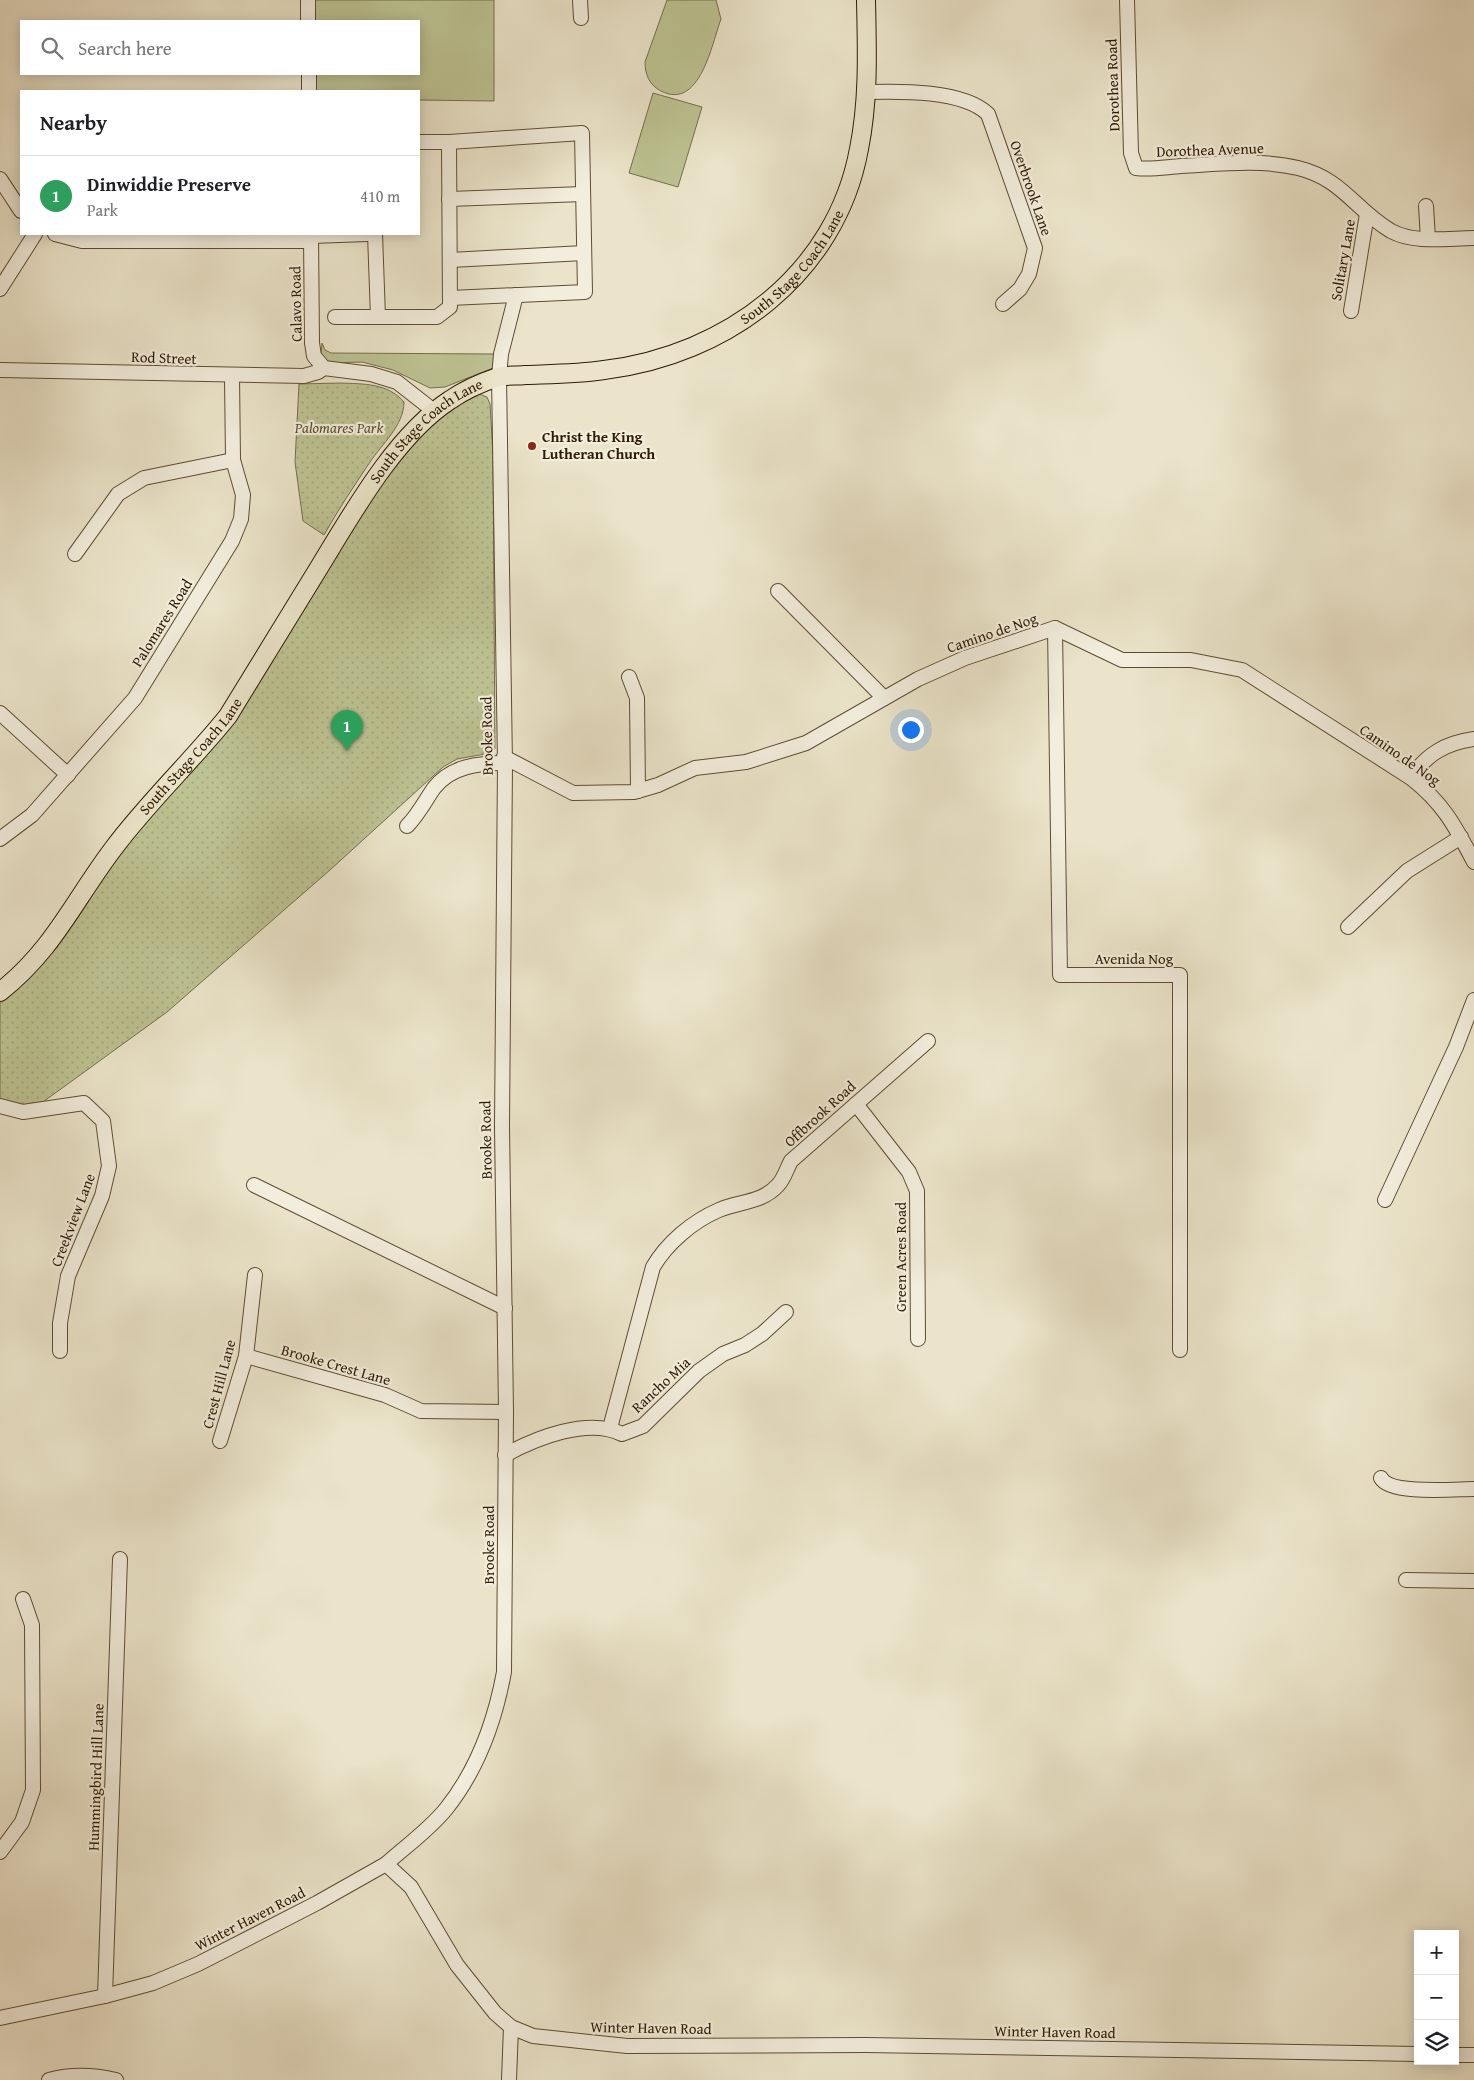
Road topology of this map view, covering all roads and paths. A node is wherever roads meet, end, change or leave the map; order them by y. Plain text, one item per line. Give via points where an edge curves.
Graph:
1 (308, 0) edge
2 (580, 0) edge
3 (866, 0) edge
4 (1128, 0) edge
5 (581, 18) dead end
6 (308, 20) edge
7 (309, 75) edge
8 (309, 90) edge
9 (867, 92) junction
10 (420, 142) edge
11 (449, 142) junction
12 (1136, 168) joint
13 (0, 178) edge
14 (583, 194) junction
15 (449, 199) junction
16 (1426, 206) dead end
17 (20, 209) edge
18 (1367, 214) junction
19 (34, 235) edge
20 (60, 235) edge
21 (348, 235) edge
22 (375, 235) edge
23 (311, 237) edge
24 (1474, 238) edge
25 (1428, 239) junction
26 (584, 253) junction
27 (450, 260) junction
28 (0, 289) edge
29 (516, 295) junction
30 (450, 298) junction
31 (1003, 304) dead end
32 (1351, 311) dead end
33 (335, 317) dead end
34 (378, 317) junction
35 (324, 368) junction
36 (0, 370) edge
37 (232, 376) junction
38 (499, 377) junction
39 (434, 411) junction
40 (233, 460) junction
41 (76, 554) dead end
42 (778, 590) dead end
43 (1055, 628) junction
44 (629, 676) dead end
45 (884, 698) junction
46 (0, 713) edge
47 (1474, 739) edge
48 (504, 760) junction
49 (68, 775) junction
50 (1411, 778) junction
51 (638, 791) junction
52 (406, 826) dead end
53 (1461, 837) junction
54 (0, 839) edge
55 (1474, 862) edge
56 (1348, 927) dead end
57 (0, 992) edge
58 (1474, 1000) edge
59 (928, 1041) dead end
60 (856, 1104) junction
61 (0, 1106) edge
62 (254, 1185) dead end
63 (1386, 1200) dead end
64 (255, 1275) dead end
65 (505, 1308) junction
66 (786, 1312) dead end
67 (918, 1339) dead end
68 (1180, 1350) dead end
69 (60, 1351) dead end
70 (246, 1356) junction
71 (506, 1412) junction
72 (610, 1428) junction
73 (220, 1441) dead end
74 (505, 1455) junction
75 (1381, 1478) dead end
76 (1474, 1489) edge
77 (120, 1559) dead end
78 (1406, 1580) dead end
79 (1474, 1581) edge
80 (23, 1599) dead end
81 (0, 1852) edge
82 (386, 1864) junction
83 (105, 1996) junction
84 (0, 2018) edge
85 (511, 2027) junction
86 (1414, 2054) edge
87 (1459, 2055) edge
88 (1474, 2055) edge
89 (49, 2080) edge
90 (116, 2080) edge
91 (509, 2080) edge

1 - 6 street
2 - 5 street
3 - 9 main road, South Stage Coach Lane
4 - 12 street, Dorothea Road via 1130,153
7 - 8 street
9 - 31 street, Overbrook Lane via 936,94 981,107 988,114 1035,248 1029,274 1020,289
9 - 38 main road, South Stage Coach Lane via 859,150 839,212 802,269 768,304 719,335 673,355 606,370
10 - 11 street
11 - 14 street via 582,133
11 - 15 street
12 - 18 street, Dorothea Avenue via 1247,163 1295,167 1331,180
13 - 17 street
14 - 15 street
14 - 26 street
15 - 27 street
16 - 25 street
18 - 25 street, Dorothea Avenue via 1392,231
18 - 32 street, Solitary Lane
19 - 28 street
20 - 23 street via 82,241
21 - 23 street
22 - 34 street
23 - 35 street, Calavo Road via 312,343 314,356
24 - 25 street, Dorothea Avenue
26 - 27 street
26 - 29 street via 585,292
27 - 30 street
29 - 30 street
29 - 38 street, Brooke Road via 501,354
30 - 34 street via 450,307 437,317
33 - 34 street
35 - 37 street, Rod Street via 304,376
35 - 39 street via 371,374 397,382
36 - 37 street, Rod Street
37 - 40 street, Palomares Road
38 - 39 main road, South Stage Coach Lane via 453,398
38 - 48 street, Brooke Road
39 - 57 main road, South Stage Coach Lane via 364,493 228,716 117,843 50,944 20,977
40 - 41 street via 144,478 118,494
40 - 49 street, Palomares Road via 243,495 241,519 232,541 135,698
42 - 45 street
43 - 45 street, Camino de Nog via 965,658
43 - 50 street, Camino de Nog via 1122,660 1190,660 1242,670
43 - 68 street, Avenida Nog via 1060,975 1180,974
44 - 51 street via 637,698
45 - 51 street, Camino de Nog via 806,743 746,762 695,768
46 - 49 street
47 - 50 street via 1438,750
48 - 51 street, Camino de Nog via 573,792
48 - 52 street via 477,764 452,774 436,786
48 - 65 street, Brooke Road via 502,1126
49 - 54 street, Palomares Road via 32,815
50 - 53 street, Camino de Nog via 1434,796
53 - 55 street, Camino de Nog
53 - 56 street via 1407,871
58 - 63 street
59 - 60 street, Offbrook Road
60 - 67 street, Green Acres Road via 909,1172 918,1191
60 - 72 street, Offbrook Road via 792,1161 780,1184 769,1193 753,1202 720,1210 690,1228 661,1253 653,1267
61 - 69 street, Creekview Lane via 22,1112 84,1103 102,1121 109,1154 108,1176 68,1276 60,1324
62 - 65 street
64 - 70 street, Crest Hill Lane
65 - 71 street, Brooke Road
66 - 72 street, Rancho Mia via 746,1345 723,1354 699,1371 643,1426 622,1434
70 - 71 street, Brooke Crest Lane via 385,1395 421,1411
70 - 73 street, Crest Hill Lane
71 - 74 street, Brooke Road
72 - 74 street, Rancho Mia via 548,1434
74 - 82 street, Brooke Road via 506,1646 498,1704 487,1738 446,1809
75 - 76 street via 1400,1489
77 - 83 street, Hummingbird Hill Lane
78 - 79 street
80 - 81 street via 32,1625 33,1790 22,1822
82 - 83 street, Winter Haven Road via 198,1964 153,1983
82 - 85 street, Winter Haven Road via 411,1887 457,1965 495,2013
83 - 84 street, Winter Haven Road
85 - 86 street, Winter Haven Road via 533,2036 627,2046 866,2045
85 - 91 street
87 - 88 street
89 - 90 street via 64,2076 102,2076

